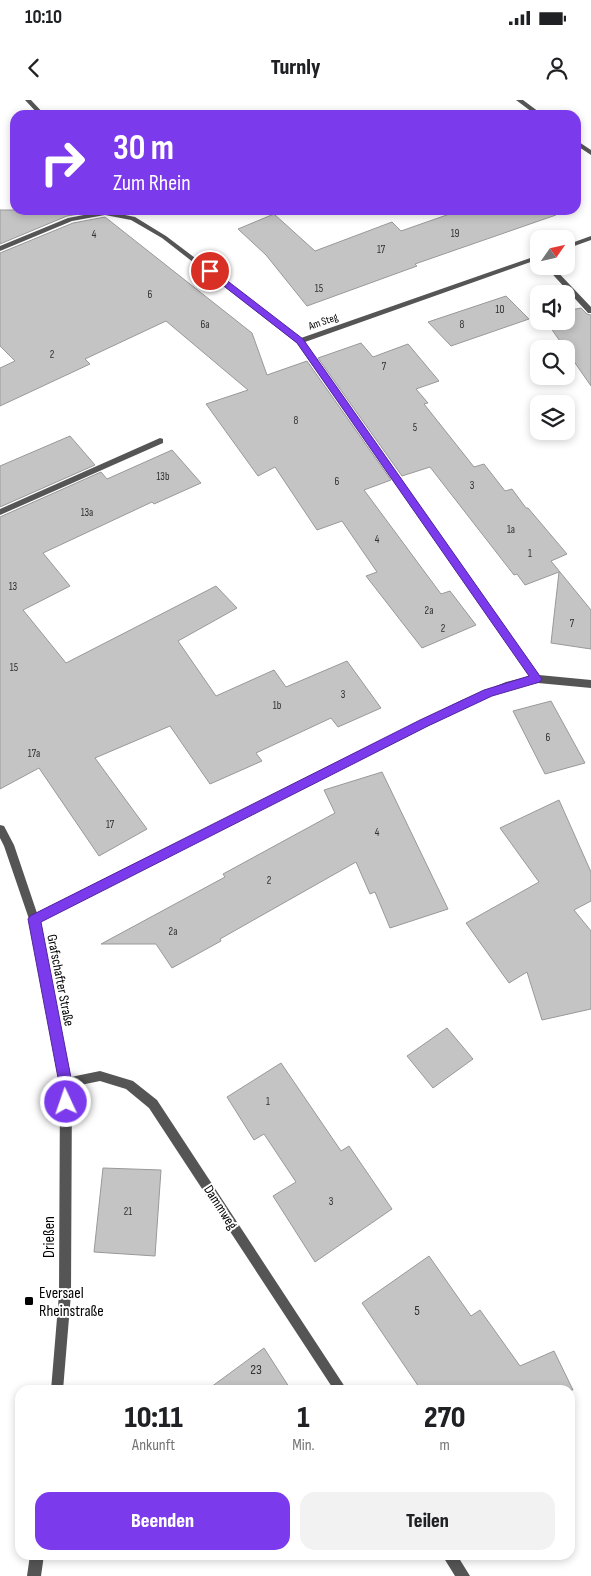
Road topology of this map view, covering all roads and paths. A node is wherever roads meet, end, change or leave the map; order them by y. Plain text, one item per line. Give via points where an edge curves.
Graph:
1 (28, 100) edge
2 (519, 100) edge
3 (37, 110) edge
4 (533, 110) edge
5 (93, 215) edge
6 (116, 215) edge
7 (591, 238) edge
8 (575, 244) edge
9 (0, 249) edge
10 (530, 259) edge
11 (557, 275) edge
12 (591, 311) edge
13 (300, 341) junction
14 (160, 441) dead end
15 (0, 512) edge
16 (536, 679) junction
17 (591, 684) edge
18 (0, 829) edge
19 (34, 919) junction
20 (66, 1083) junction
21 (57, 1385) edge
22 (338, 1385) edge
23 (36, 1560) edge
24 (452, 1560) edge
25 (34, 1576) edge
26 (463, 1576) edge

1 - 3 street
2 - 4 street
5 - 9 street, Am Steg via 70,219
6 - 13 street, Am Steg via 133,218 164,237
7 - 8 street
10 - 13 street, Am Steg
11 - 12 street
13 - 16 street
14 - 15 street
16 - 17 street
16 - 19 street via 488,693 424,723
18 - 19 street, Grafschafter Straße via 9,845
19 - 20 street, Grafschafter Straße
20 - 21 street, Drießen via 66,1294
20 - 22 street, Dammweg via 100,1076 129,1085 153,1104
23 - 25 street
24 - 26 street

